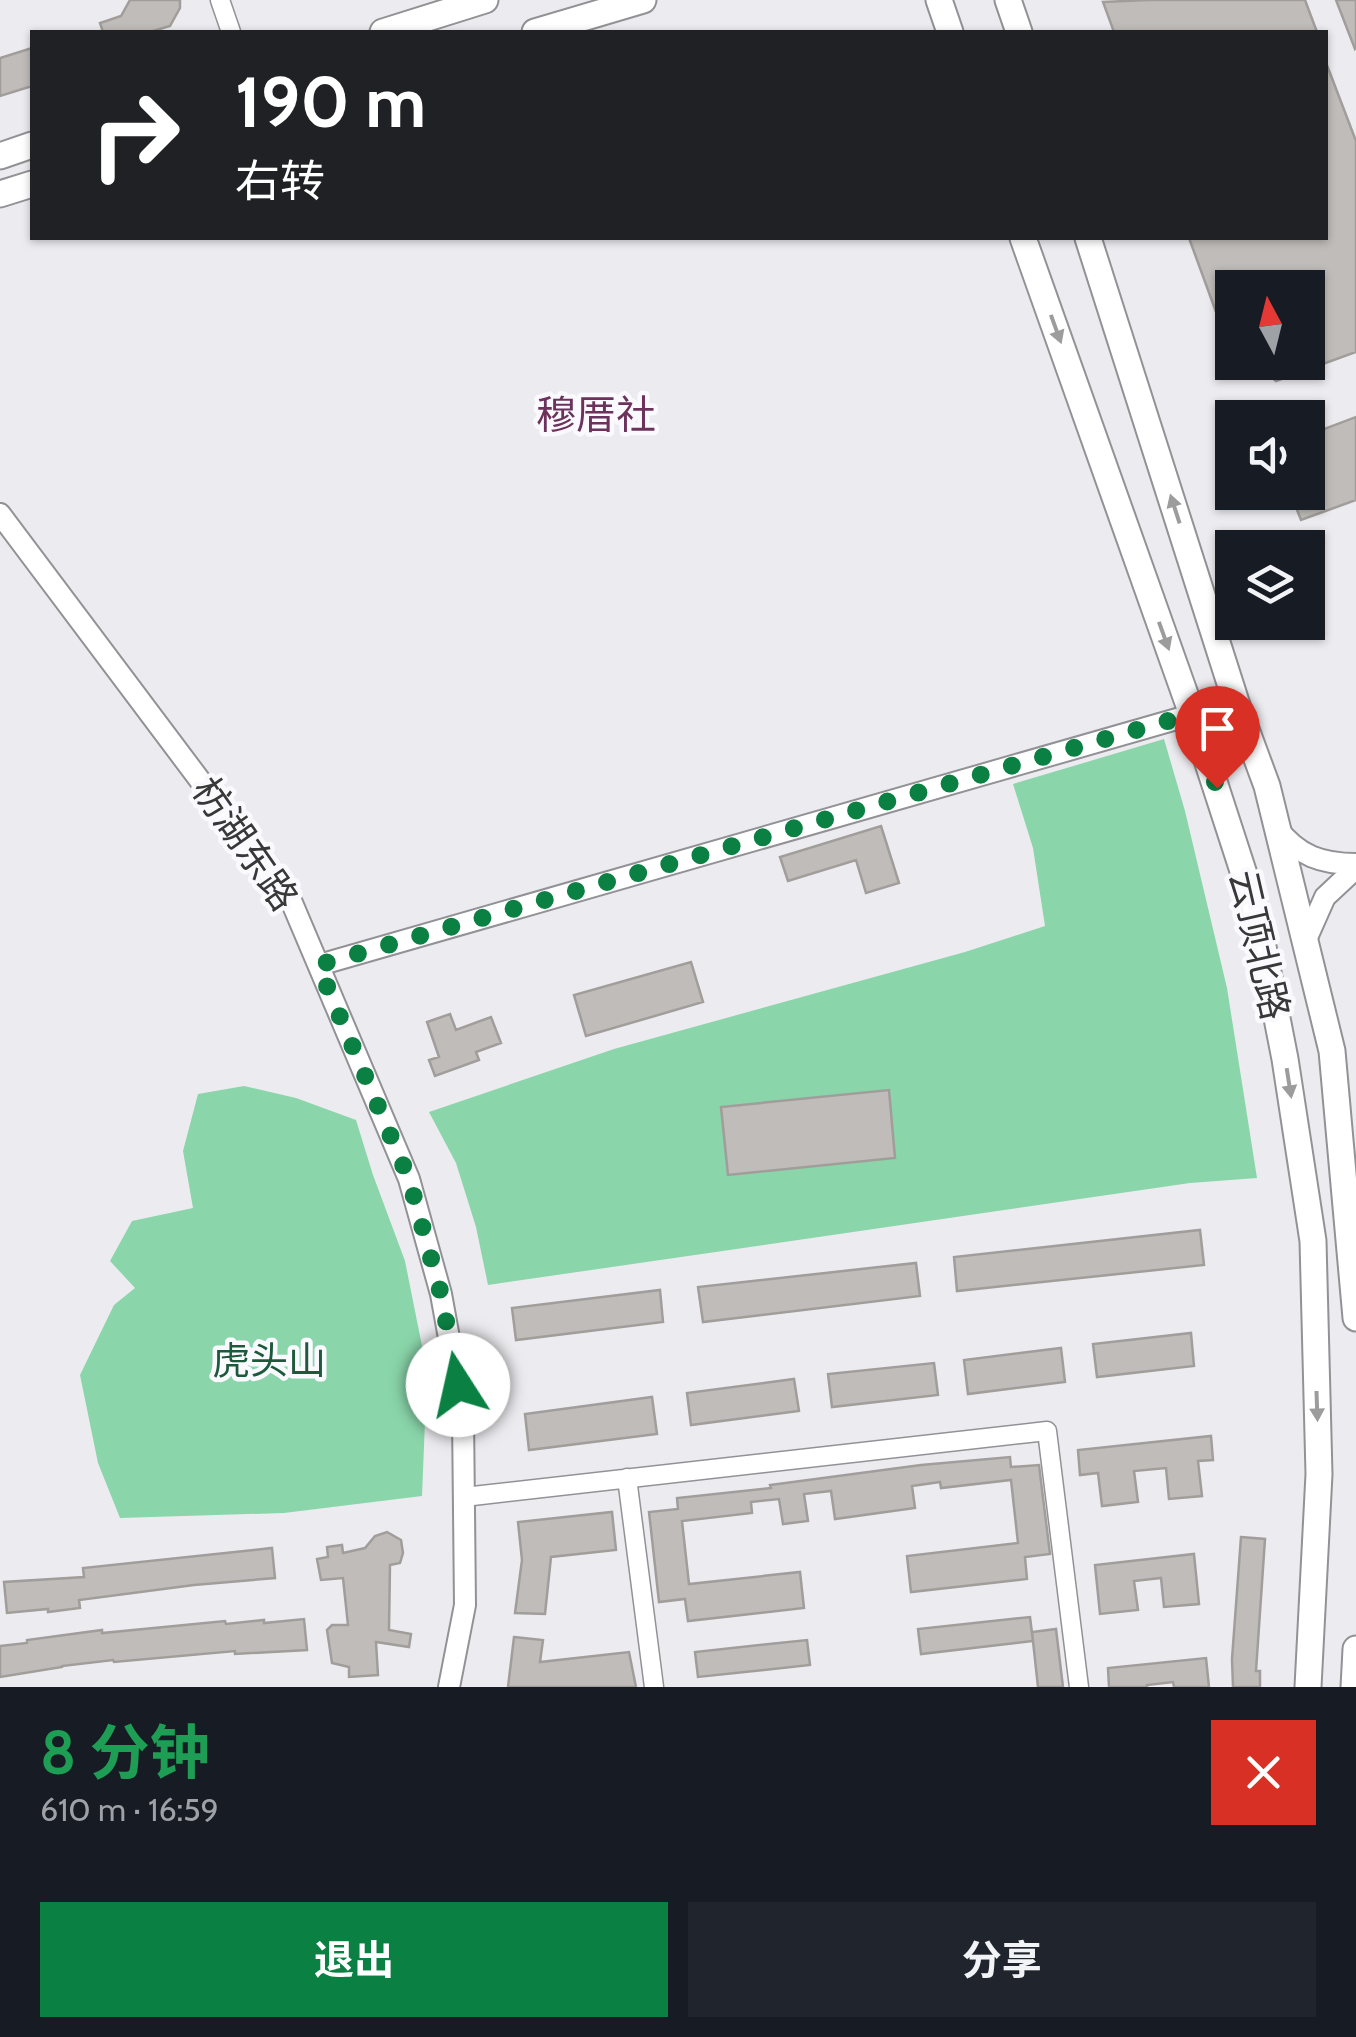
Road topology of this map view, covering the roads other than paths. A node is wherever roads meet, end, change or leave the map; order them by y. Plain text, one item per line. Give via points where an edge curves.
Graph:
1 (220, 0) edge
2 (486, 0) edge
3 (643, 0) edge
4 (939, 0) edge
5 (1008, 0) edge
6 (229, 30) edge
7 (389, 30) edge
8 (542, 30) edge
9 (949, 30) edge
10 (1018, 30) edge
11 (30, 147) edge
12 (0, 156) edge
13 (30, 185) edge
14 (0, 194) edge
15 (1024, 240) edge
16 (1089, 240) edge
17 (0, 514) edge
18 (1236, 702) junction
19 (1192, 714) junction
20 (1277, 828) junction
21 (1356, 866) edge
22 (1305, 942) junction
23 (318, 965) junction
24 (1356, 1318) edge
25 (626, 1478) junction
26 (464, 1497) junction
27 (1356, 1649) edge
28 (449, 1687) edge
29 (654, 1687) edge
30 (1079, 1687) edge
31 (1308, 1687) edge
32 (1354, 1687) edge

1 - 6 street
2 - 7 main road
3 - 8 main road
4 - 9 main road
5 - 10 main road
11 - 12 main road
13 - 14 main road
15 -> 19 main road, 云顶北路
18 -> 16 main road, 云顶北路
17 - 23 street, 枋湖东路 via 292,903
18 - 19 street
18 - 20 main road, 云顶北路
19 - 23 street
19 -> 31 main road, 云顶北路 via 1256,912 1312,1241 1319,1474
20 - 21 street via 1308,855
20 - 22 main road, 云顶北路
21 - 22 street via 1324,897
22 - 24 main road, 云顶北路 via 1332,1051
23 - 26 street, 枋湖东路 via 415,1198 463,1416
25 - 26 street
25 - 29 street
25 - 30 street via 1047,1430
26 - 28 street, 枋湖东路 via 464,1606
27 - 32 main road

